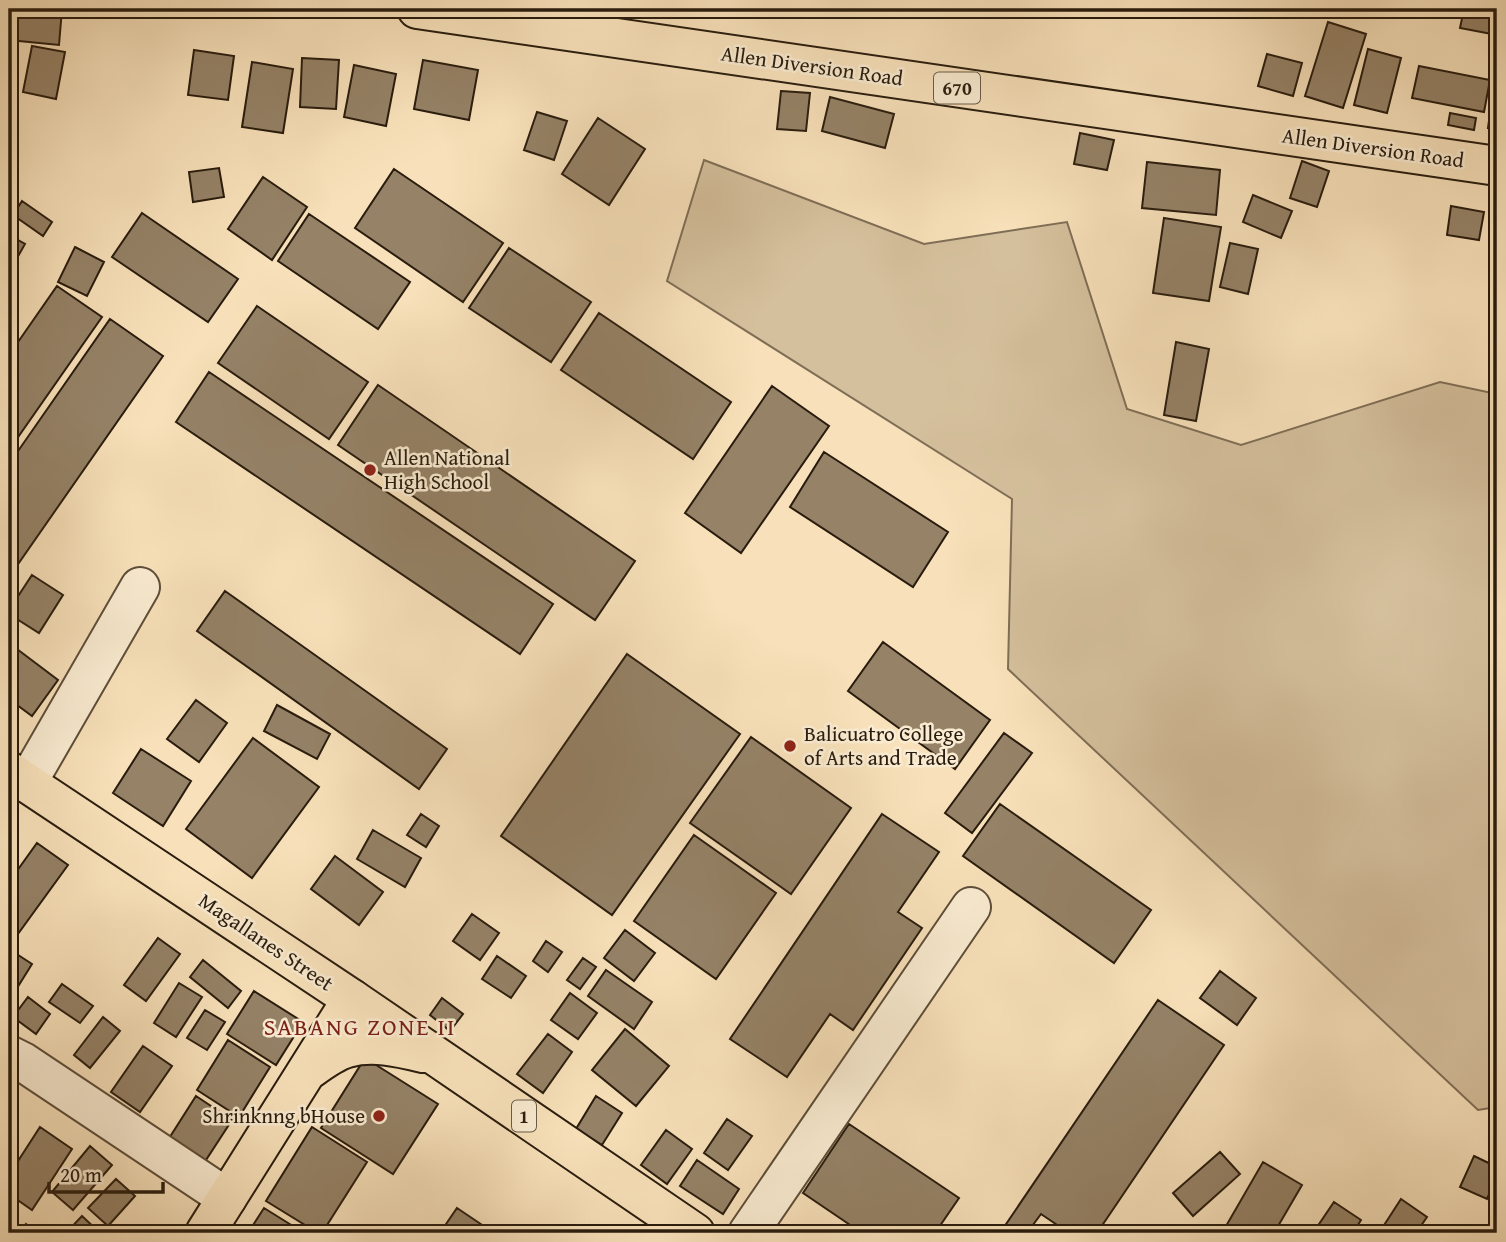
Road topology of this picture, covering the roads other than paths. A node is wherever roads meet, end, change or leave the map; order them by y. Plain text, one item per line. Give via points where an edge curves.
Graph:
1 (417, 9) edge
2 (1497, 166) edge
3 (140, 587) dead end
4 (18, 777) edge
5 (971, 907) dead end
6 (352, 999) junction
7 (9, 1055) edge
8 (435, 1056) junction
9 (307, 1071) junction
10 (228, 1198) junction
11 (205, 1233) edge
12 (695, 1233) edge
13 (748, 1233) edge

1 - 2 main road, Allen Diversion Road / 670
3 - 4 street
4 - 6 main road, Magallanes Street
5 - 13 street
6 - 8 main road, Magallanes Street / 1
6 - 9 main road
7 - 10 street
8 - 9 main road via 362,1045 345,1048
8 - 12 main road, Magallanes Street / 1
9 - 10 main road
10 - 11 main road

